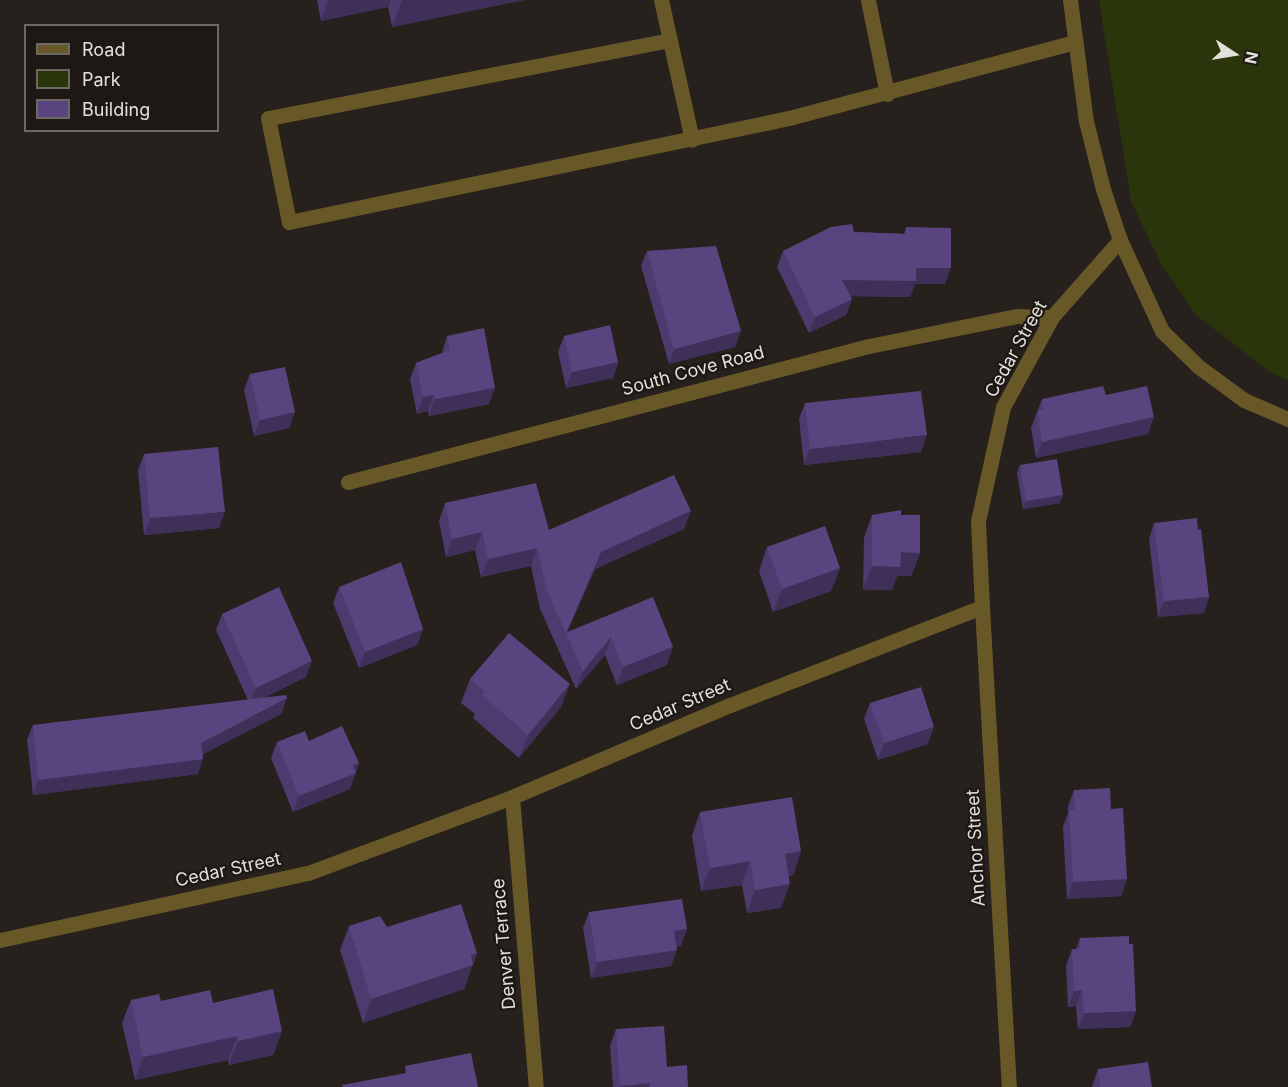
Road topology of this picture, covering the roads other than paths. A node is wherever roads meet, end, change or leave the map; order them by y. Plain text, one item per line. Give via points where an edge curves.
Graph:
1 (661, 0) edge
2 (868, 0) edge
3 (1070, 0) edge
4 (670, 40) junction
5 (1075, 42) junction
6 (887, 94) junction
7 (692, 140) junction
8 (1120, 240) junction
9 (1052, 317) junction
10 (1288, 419) edge
11 (348, 482) dead end
12 (982, 607) junction
13 (512, 797) junction
14 (0, 940) edge
15 (536, 1087) edge
16 (1008, 1087) edge

1 - 4 street
2 - 6 street
3 - 5 street
4 - 7 street
4 - 7 street via 268,118 289,222
5 - 6 street
5 - 8 street via 1086,121
6 - 7 street
8 - 9 street, Cedar Street
8 - 10 street via 1162,331 1199,367 1244,399
9 - 11 street, South Cove Road via 1017,316 869,346
9 - 12 street, Cedar Street via 1003,407 978,521
12 - 13 street, Cedar Street via 730,705
12 - 16 street, Anchor Street
13 - 14 street, Cedar Street via 308,873
13 - 15 street, Denver Terrace

